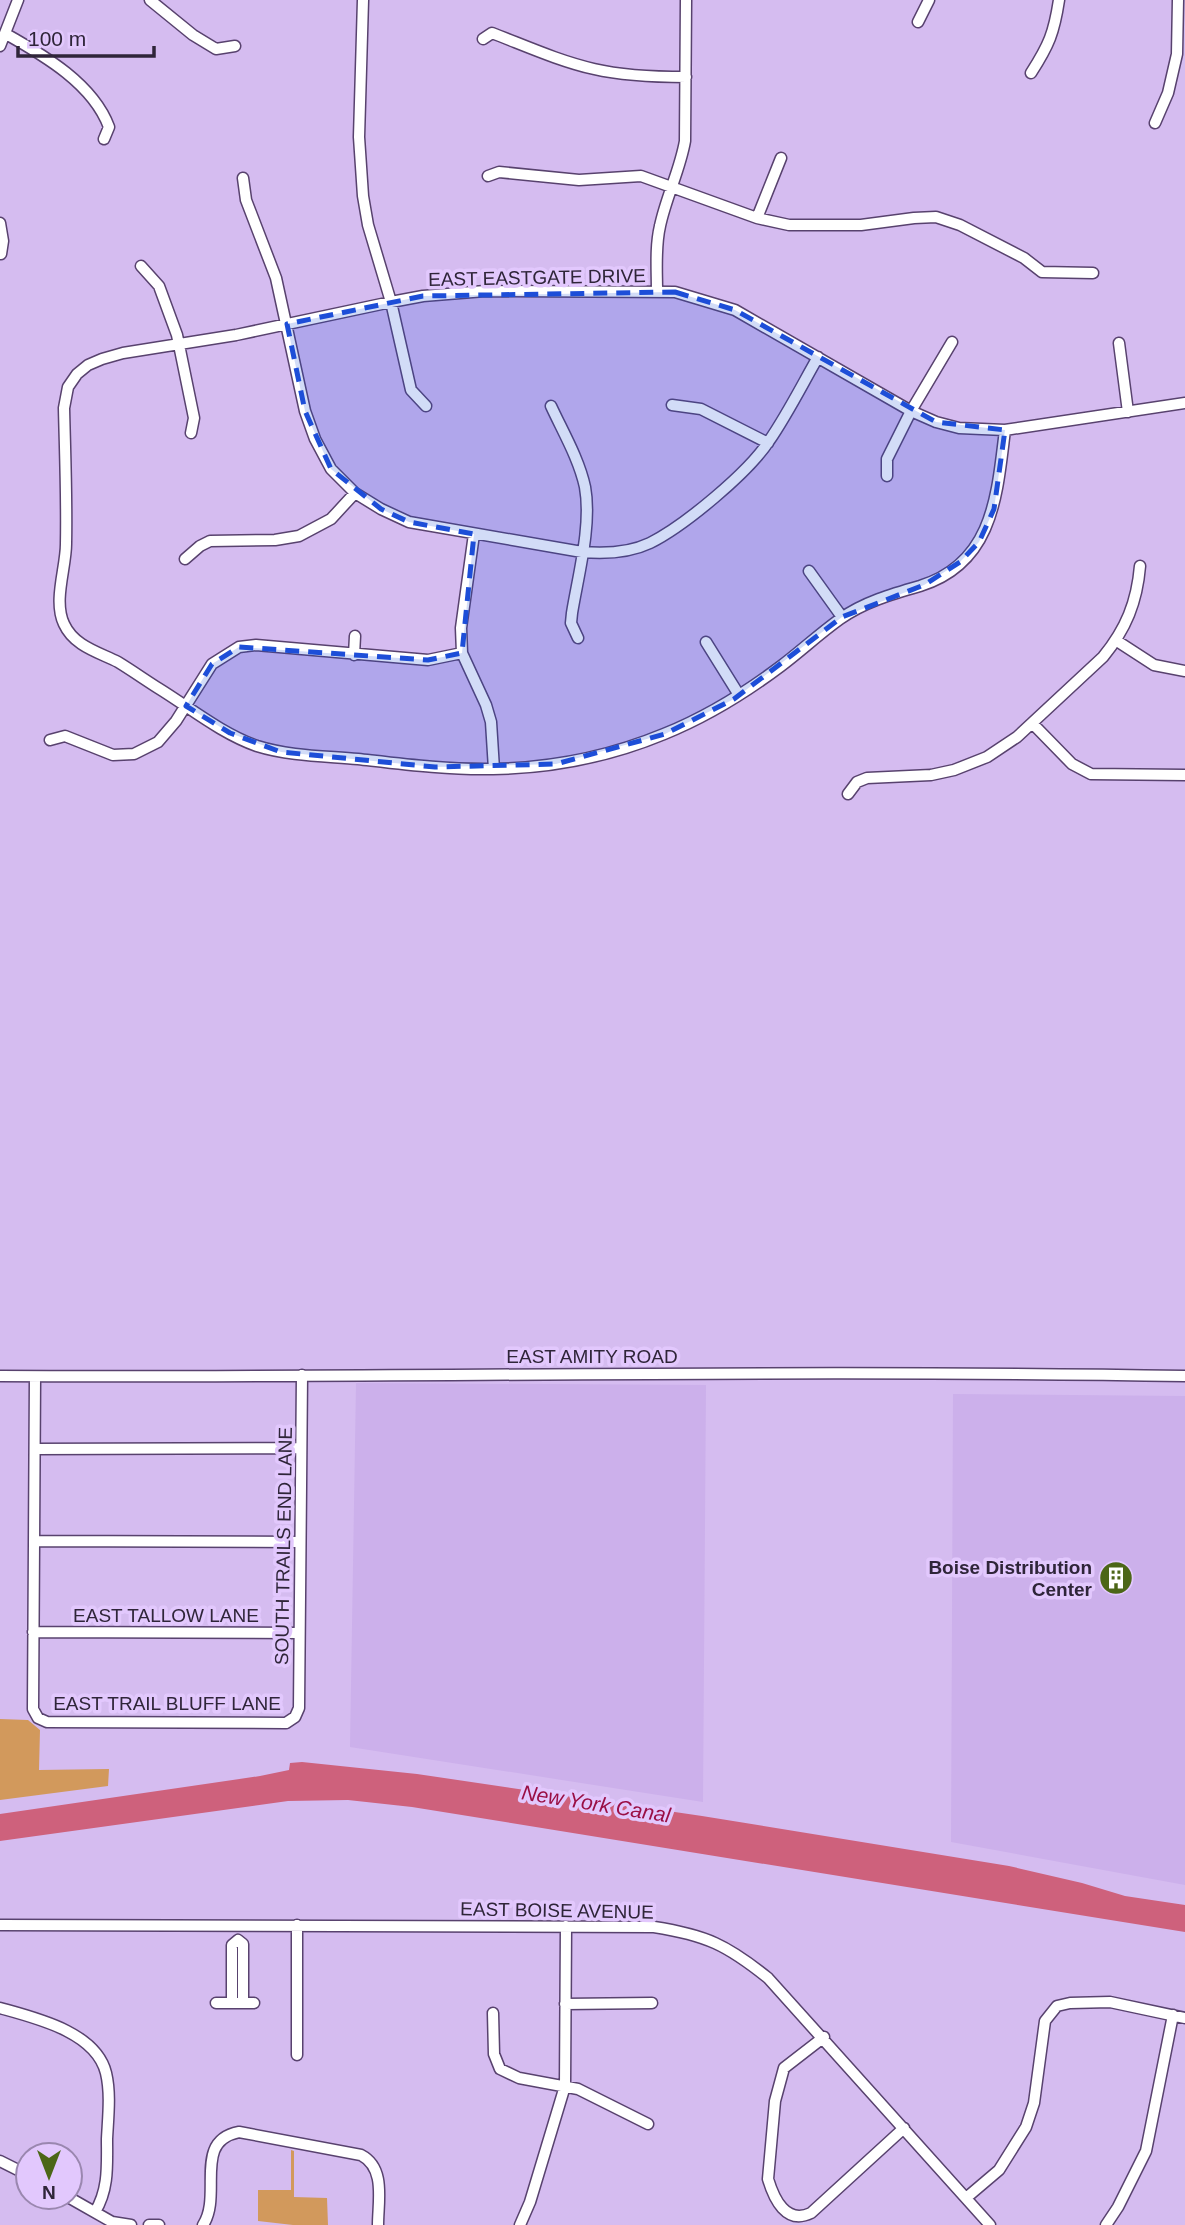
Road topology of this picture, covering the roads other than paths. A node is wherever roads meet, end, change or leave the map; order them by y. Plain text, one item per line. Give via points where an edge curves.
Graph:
1 (18, 0) edge
2 (150, 0) edge
3 (363, 0) edge
4 (686, 0) edge
5 (929, 0) edge
6 (1059, 0) edge
7 (1178, 0) edge
8 (918, 22) dead end
9 (6, 34) junction
10 (483, 38) dead end
11 (0, 46) edge
12 (235, 46) dead end
13 (1031, 73) dead end
14 (686, 77) junction
15 (1155, 123) dead end
16 (103, 139) dead end
17 (781, 158) dead end
18 (488, 176) dead end
19 (243, 178) dead end
20 (673, 186) junction
21 (757, 218) junction
22 (0, 223) edge
23 (1, 254) edge
24 (141, 266) dead end
25 (1093, 273) dead end
26 (657, 292) junction
27 (391, 302) junction
28 (287, 324) junction
29 (952, 342) dead end
30 (1119, 343) dead end
31 (179, 345) junction
32 (818, 357) junction
33 (1185, 403) edge
34 (672, 405) dead end
35 (426, 406) dead end
36 (551, 406) dead end
37 (911, 411) junction
38 (1128, 412) junction
39 (1004, 430) junction
40 (191, 433) dead end
41 (768, 443) junction
42 (887, 476) dead end
43 (355, 493) junction
44 (474, 534) junction
45 (582, 552) junction
46 (185, 559) dead end
47 (1140, 566) dead end
48 (809, 571) dead end
49 (842, 617) junction
50 (355, 636) dead end
51 (578, 638) dead end
52 (1117, 640) junction
53 (706, 642) dead end
54 (462, 653) junction
55 (354, 655) junction
56 (1185, 671) edge
57 (739, 695) junction
58 (186, 706) junction
59 (1032, 723) junction
60 (50, 740) dead end
61 (494, 769) junction
62 (1185, 775) edge
63 (848, 794) dead end
64 (302, 1375) junction
65 (1185, 1376) edge
66 (0, 1377) edge
67 (35, 1377) junction
68 (301, 1448) junction
69 (35, 1449) junction
70 (34, 1541) junction
71 (300, 1542) junction
72 (33, 1632) junction
73 (299, 1633) junction
74 (295, 1717) joint
75 (0, 1925) edge
76 (238, 1925) junction
77 (297, 1925) junction
78 (566, 1926) junction
79 (238, 1940) junction
80 (216, 2003) dead end
81 (232, 2003) junction
82 (652, 2003) dead end
83 (565, 2004) junction
84 (0, 2008) edge
85 (493, 2014) dead end
86 (1174, 2015) junction
87 (1185, 2018) edge
88 (824, 2037) junction
89 (297, 2055) dead end
90 (565, 2086) junction
91 (648, 2124) dead end
92 (904, 2128) junction
93 (967, 2198) junction
94 (84, 2206) edge
95 (94, 2212) junction
96 (131, 2225) edge
97 (149, 2225) edge
98 (159, 2225) edge
99 (203, 2225) edge
100 (377, 2225) edge
101 (520, 2225) edge
102 (990, 2225) edge
103 (1106, 2225) edge

1 - 9 street
2 - 12 street via 216,49
3 - 27 street via 360,169 368,225
4 - 14 street
5 - 8 street
6 - 13 street via 1048,47
7 - 15 street via 1177,54
9 - 11 street
9 - 16 street via 41,55 94,100 109,127
10 - 14 street via 492,33 595,69
14 - 20 street via 685,141
17 - 21 street
18 - 20 street via 499,172 568,180 641,177
19 - 28 street
20 - 21 street
20 - 26 street via 657,243
21 - 25 street via 789,225 861,225 936,217 1024,258 1042,272
22 - 23 street
24 - 31 street via 159,286
26 - 27 street, EAST EASTGATE DRIVE via 485,292
26 - 32 street, EAST EASTGATE DRIVE via 675,292 735,310
27 - 28 street, EAST EASTGATE DRIVE
27 - 35 street via 411,390
28 - 31 street, EAST EASTGATE DRIVE
28 - 43 street via 315,439 331,469
29 - 37 street
30 - 38 street
31 - 40 street via 194,418
31 - 58 street, EAST EASTGATE DRIVE via 102,359 77,374 68,387 64,408 66,544 59,605 64,625 77,641
32 - 37 street, EAST EASTGATE DRIVE
32 - 41 street
33 - 38 street, EAST EASTGATE DRIVE
34 - 41 street via 701,409
36 - 45 street via 585,489
37 - 39 street, EAST EASTGATE DRIVE via 960,428
37 - 42 street via 887,459
38 - 39 street, EAST EASTGATE DRIVE
39 - 49 street via 994,509 979,542 944,575 881,597
41 - 45 street via 724,490 649,543 603,554
43 - 44 street via 409,522
43 - 46 street via 331,519 299,536 210,541
44 - 45 street
44 - 54 street via 461,628
45 - 51 street via 571,623
47 - 52 street via 1138,592
48 - 49 street
49 - 57 street
50 - 55 street
52 - 56 street via 1154,665
52 - 59 street
53 - 57 street
54 - 55 street via 428,660
54 - 61 street via 491,722
55 - 58 street via 239,647 212,664
57 - 61 street via 665,734 606,753 556,764
58 - 60 street via 158,742 134,754 113,755 65,736
58 - 61 street via 254,745 281,752
59 - 62 street via 1072,764 1091,774
59 - 63 street via 997,751 965,766 919,776 867,778
64 - 65 street, EAST AMITY ROAD
64 - 67 street, EAST AMITY ROAD
64 - 68 street, SOUTH TRAILS END LANE
66 - 67 street, EAST AMITY ROAD
67 - 69 street
68 - 69 street
68 - 71 street, SOUTH TRAILS END LANE
69 - 70 street
70 - 71 street
70 - 72 street
71 - 73 street, SOUTH TRAILS END LANE
72 - 73 street, EAST TALLOW LANE
72 - 74 street, EAST TRAIL BLUFF LANE via 33,1709 47,1722 286,1723
73 - 74 street, SOUTH TRAILS END LANE via 299,1708
75 - 76 street, EAST BOISE AVENUE
76 - 77 street, EAST BOISE AVENUE
76 - 79 street
77 - 78 street, EAST BOISE AVENUE
77 - 89 street
78 - 83 street
78 - 88 street, EAST BOISE AVENUE via 654,1927 705,1938 737,1954 768,1978
79 - 81 street via 232,1945
79 - 81 street via 243,1944 248,2003
80 - 81 street
82 - 83 street
83 - 90 street
84 - 95 street via 70,2034 93,2048 101,2059 108,2085 106,2184
85 - 90 street via 494,2054 500,2069 519,2078
86 - 87 street
86 - 93 street via 1110,2002 1058,2006 1045,2021 1034,2104 1026,2127 999,2170
86 - 103 street via 1146,2151
88 - 92 street, EAST BOISE AVENUE
88 - 92 street via 784,2068 775,2101 768,2179 782,2210 793,2217 811,2213
90 - 91 street
90 - 101 street
92 - 93 street, EAST BOISE AVENUE
93 - 102 street, EAST BOISE AVENUE
94 - 95 street
95 - 96 street
97 - 98 street
99 - 100 street via 211,2206 211,2154 222,2139 239,2132 360,2155 373,2164 378,2179

